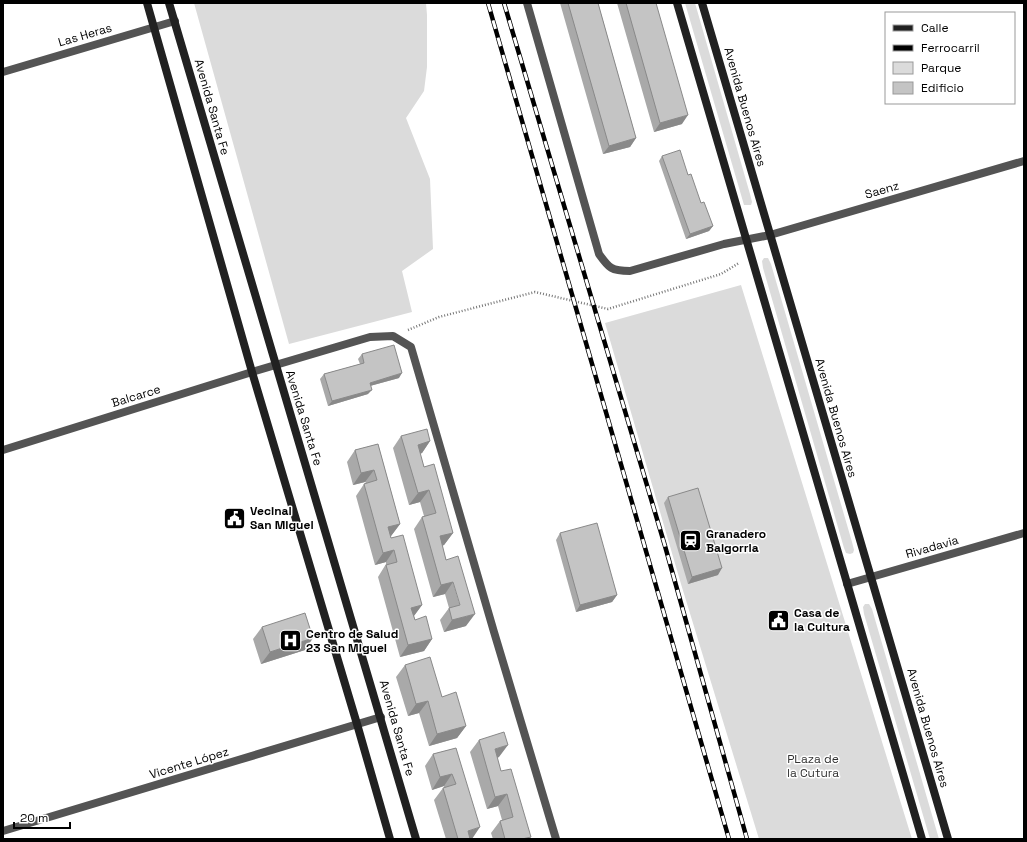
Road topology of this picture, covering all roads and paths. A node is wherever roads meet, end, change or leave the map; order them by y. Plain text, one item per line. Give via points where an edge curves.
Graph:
1 (147, 3) edge
2 (169, 3) edge
3 (527, 3) edge
4 (677, 3) edge
5 (702, 3) edge
6 (174, 21) junction
7 (154, 28) junction
8 (3, 72) edge
9 (1024, 161) edge
10 (770, 236) junction
11 (747, 240) junction
12 (751, 255) junction
13 (393, 336) junction
14 (276, 365) junction
15 (252, 372) junction
16 (3, 450) edge
17 (1024, 533) edge
18 (871, 577) junction
19 (847, 584) junction
20 (381, 717) junction
21 (357, 724) junction
22 (3, 831) edge
23 (390, 839) edge
24 (416, 839) edge
25 (556, 839) edge
26 (922, 839) edge
27 (948, 839) edge

1 - 7 main road
2 - 6 main road, Avenida Santa Fe
3 - 11 street, Saenz via 599,254 608,266 619,271 630,271 724,244
4 - 11 main road
5 - 10 main road, Avenida Buenos Aires
6 - 7 street, Las Heras
6 - 14 main road, Avenida Santa Fe
7 - 8 street, Las Heras
7 - 15 main road
9 - 10 street, Saenz
10 - 11 street, Saenz
10 - 18 main road, Avenida Buenos Aires
11 - 12 main road
12 - 13 path via 721,274 608,309 536,292 439,317
12 - 19 main road
13 - 14 street, Balcarce via 370,337
13 - 25 street via 411,347
14 - 15 street, Balcarce
14 - 20 main road, Avenida Santa Fe
15 - 16 street, Balcarce
15 - 21 main road
17 - 18 street, Rivadavia
18 - 19 street, Rivadavia
18 - 27 main road, Avenida Buenos Aires
19 - 26 main road
20 - 21 street, Vicente López
20 - 24 main road, Avenida Santa Fe
21 - 22 street, Vicente López
21 - 23 main road

